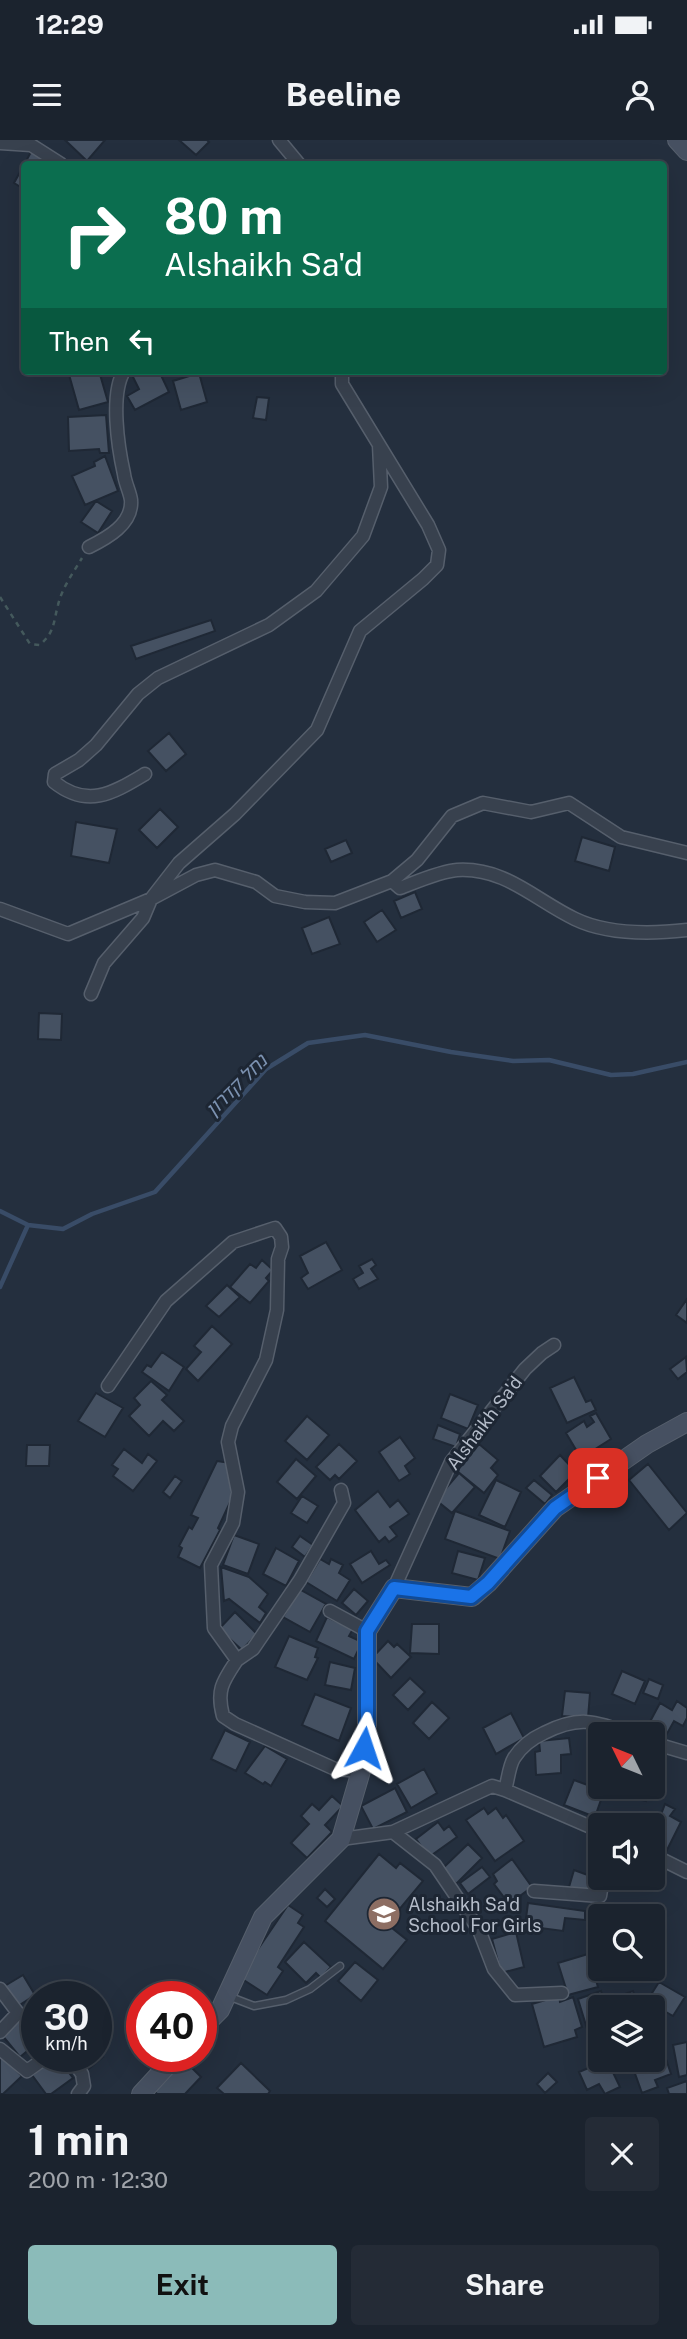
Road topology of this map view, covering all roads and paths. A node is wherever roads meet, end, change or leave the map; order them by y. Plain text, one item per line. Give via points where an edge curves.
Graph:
1 (279, 140) edge
2 (677, 140) edge
3 (0, 143) edge
4 (687, 150) edge
5 (56, 161) edge
6 (296, 161) edge
7 (122, 375) edge
8 (342, 375) edge
9 (379, 445) junction
10 (89, 547) joint
11 (0, 597) edge
12 (145, 774) dead end
13 (687, 853) edge
14 (392, 881) junction
15 (151, 899) junction
16 (0, 909) edge
17 (687, 930) edge
18 (91, 994) dead end
19 (554, 1345) dead end
20 (108, 1386) dead end
21 (687, 1423) edge
22 (341, 1490) dead end
23 (394, 1588) junction
24 (330, 1611) dead end
25 (367, 1631) junction
26 (237, 1660) junction
27 (588, 1723) edge
28 (665, 1747) edge
29 (687, 1753) edge
30 (361, 1770) junction
31 (505, 1790) junction
32 (588, 1826) edge
33 (393, 1832) junction
34 (341, 1839) junction
35 (665, 1862) edge
36 (687, 1872) edge
37 (601, 1890) edge
38 (534, 1891) dead end
39 (340, 1966) dead end
40 (0, 1989) edge
41 (562, 1993) dead end
42 (227, 1995) junction
43 (217, 2013) edge
44 (0, 2032) edge
45 (0, 2049) edge
46 (21, 2066) edge
47 (81, 2072) edge
48 (161, 2072) edge
49 (78, 2094) edge
50 (141, 2094) edge

1 - 6 street
2 - 4 street
3 - 5 street via 31,145
7 - 10 street via 116,398 131,508 110,537
8 - 9 street via 342,384
9 - 12 street via 381,487 363,536 316,591 270,625 158,678 138,694 96,745 55,774 54,782 81,796 101,797
9 - 15 street via 428,526 439,550 437,565 360,631 317,730 235,814 179,863
10 - 11 path via 65,586 56,620 40,645 30,644
13 - 14 street via 621,837 569,803 531,812 483,803 452,816 417,860
14 - 15 street via 335,903 305,902 275,896 256,882 215,870
14 - 17 street via 400,888 456,870 501,875 575,919 602,929
15 - 16 street via 68,934
15 - 18 street via 143,918 104,962
19 - 23 street, Alshaikh Sa'd via 525,1369 451,1462
20 - 26 street via 166,1301 233,1242 275,1228 282,1247 277,1310 266,1360 232,1426 228,1442 238,1492 233,1523 211,1565 214,1628
21 - 23 street via 647,1444 555,1508 471,1597
22 - 26 street via 344,1503 300,1580 253,1649
23 - 25 street, Alshaikh Sa'd
24 - 25 street
25 - 30 street via 367,1725
26 - 30 street via 221,1684 223,1716 335,1769
27 - 31 street via 572,1721 533,1738 514,1758
28 - 29 street
30 - 34 street
31 - 32 street
31 - 33 street via 492,1786
33 - 34 street
33 - 41 street via 435,1865 479,1930 494,1969 515,1994
34 - 42 street via 263,1917
35 - 36 street
37 - 38 street via 600,1896
39 - 42 lane via 286,2000 254,2006
40 - 44 street via 18,2014
42 - 43 street
45 - 46 street
47 - 49 street via 84,2085
48 - 50 street

